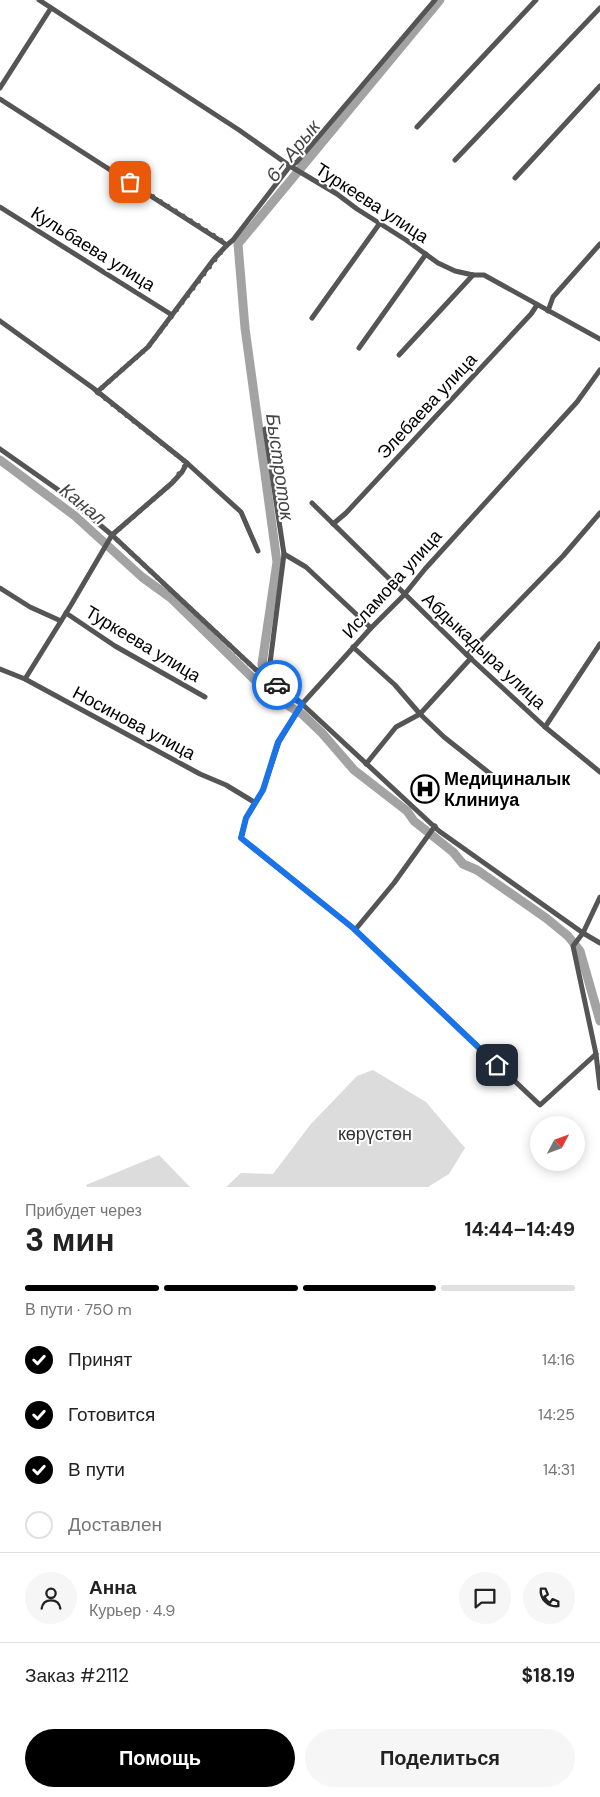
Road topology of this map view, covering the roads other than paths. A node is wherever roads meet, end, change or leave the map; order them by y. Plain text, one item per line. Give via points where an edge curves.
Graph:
1 (39, 0) edge
2 (435, 0) edge
3 (536, 0) edge
4 (51, 8) junction
5 (600, 8) edge
6 (600, 86) edge
7 (0, 88) edge
8 (0, 99) edge
9 (417, 127) dead end
10 (455, 160) dead end
11 (290, 166) junction
12 (515, 178) dead end
13 (0, 207) edge
14 (380, 223) junction
15 (227, 244) junction
16 (600, 244) edge
17 (426, 254) junction
18 (473, 275) junction
19 (537, 305) junction
20 (548, 311) junction
21 (172, 315) junction
22 (312, 318) dead end
23 (0, 321) edge
24 (600, 339) edge
25 (359, 348) dead end
26 (399, 355) dead end
27 (600, 370) edge
28 (97, 392) junction
29 (265, 429) dead end
30 (0, 448) edge
31 (187, 463) junction
32 (312, 503) dead end
33 (600, 513) edge
34 (333, 524) junction
35 (112, 535) junction
36 (258, 551) dead end
37 (284, 554) junction
38 (0, 588) edge
39 (404, 595) junction
40 (66, 613) junction
41 (61, 621) junction
42 (371, 628) junction
43 (600, 644) edge
44 (353, 647) junction
45 (469, 657) junction
46 (0, 669) edge
47 (25, 679) junction
48 (268, 679) junction
49 (205, 697) dead end
50 (302, 704) junction
51 (420, 714) junction
52 (544, 727) junction
53 (366, 764) junction
54 (600, 772) edge
55 (502, 783) dead end
56 (254, 802) junction
57 (435, 826) junction
58 (600, 897) edge
59 (355, 930) junction
60 (583, 933) junction
61 (600, 943) edge
62 (596, 1054) junction
63 (600, 1088) edge

1 - 4 street, Туркеева улица
2 - 11 street via 297,162
3 - 9 street
4 - 7 street
4 - 11 street, Туркеева улица
5 - 10 street
6 - 12 street
8 - 15 street
11 - 14 street, Туркеева улица
11 - 15 street
13 - 21 street, Кульбаева улица
14 - 17 street, Туркеева улица
14 - 22 street
15 - 21 street
16 - 20 street via 553,297
17 - 18 street, Туркеева улица via 455,271
17 - 25 street
18 - 19 street, Туркеева улица via 484,275
18 - 26 street
19 - 20 street, Туркеева улица
19 - 34 street, Элебаева улица via 513,335
20 - 24 street, Туркеева улица
21 - 28 street via 148,347
23 - 28 street
27 - 39 street, Исламова улица via 577,402
28 - 31 street
29 - 37 street
30 - 35 street via 57,489
31 - 35 street via 172,483
31 - 36 street via 241,512
32 - 34 street, Абдыкадыра улица
33 - 45 street
34 - 39 street, Абдыкадыра улица
35 - 40 street
35 - 48 street
37 - 42 street via 306,567
37 - 48 street
38 - 41 street, Туркеева улица
39 - 42 street, Исламова улица
39 - 45 street, Абдыкадыра улица
40 - 41 street
40 - 49 street, Туркеева улица
41 - 47 street
42 - 44 street, Исламова улица
43 - 52 street
44 - 50 street, Исламова улица
44 - 51 street via 395,685
45 - 51 street
45 - 52 street, Абдыкадыра улица
46 - 47 street, Носинова улица
47 - 56 street, Носинова улица
48 - 50 street
50 - 53 street
50 - 56 street, Исламова улица via 278,742 263,790
51 - 53 street via 396,727
51 - 55 street
52 - 54 street, Абдыкадыра улица
53 - 57 street
56 - 59 street, Исламова улица via 241,838
57 - 59 street
57 - 60 street
58 - 60 street
59 - 62 street via 540,1105
60 - 61 street
60 - 62 street via 573,946
62 - 63 street

